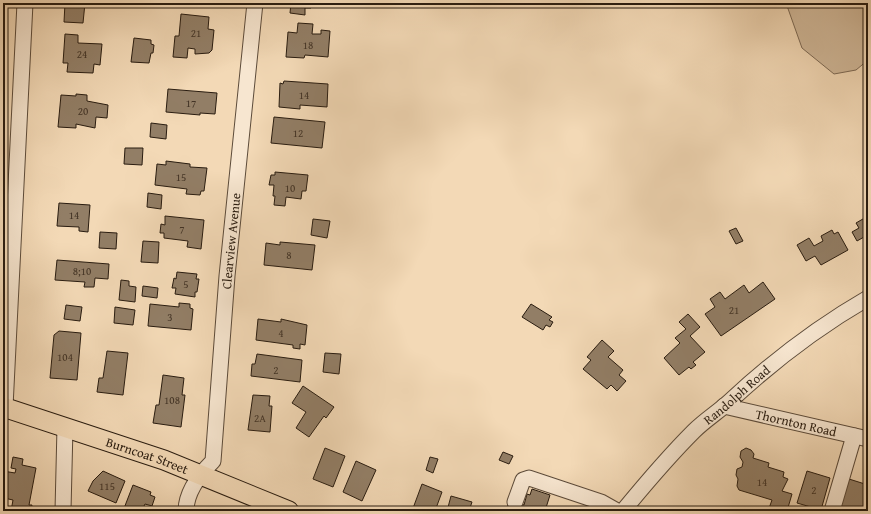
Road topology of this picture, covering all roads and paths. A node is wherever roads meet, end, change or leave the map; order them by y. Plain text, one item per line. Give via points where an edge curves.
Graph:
1 (24, 3) edge
2 (254, 3) edge
3 (868, 298) edge
4 (724, 406) junction
5 (4, 407) edge
6 (65, 427) junction
7 (861, 438) edge
8 (200, 475) junction
9 (515, 502) dead end
10 (63, 511) edge
11 (186, 511) edge
12 (289, 511) edge
13 (617, 511) edge
14 (624, 511) edge
15 (832, 511) edge

1 - 5 street
2 - 8 street, Clearview Avenue via 227,276 213,461
3 - 4 street, Randolph Road via 783,354
4 - 7 street, Thornton Road
4 - 14 street, Randolph Road via 679,446
5 - 6 main road, Burncoat Street
6 - 8 main road, Burncoat Street via 164,460
6 - 10 street
7 - 15 street
8 - 11 street, Clearview Avenue via 186,503
8 - 12 main road, Burncoat Street
9 - 13 street via 523,480 529,478 601,502

